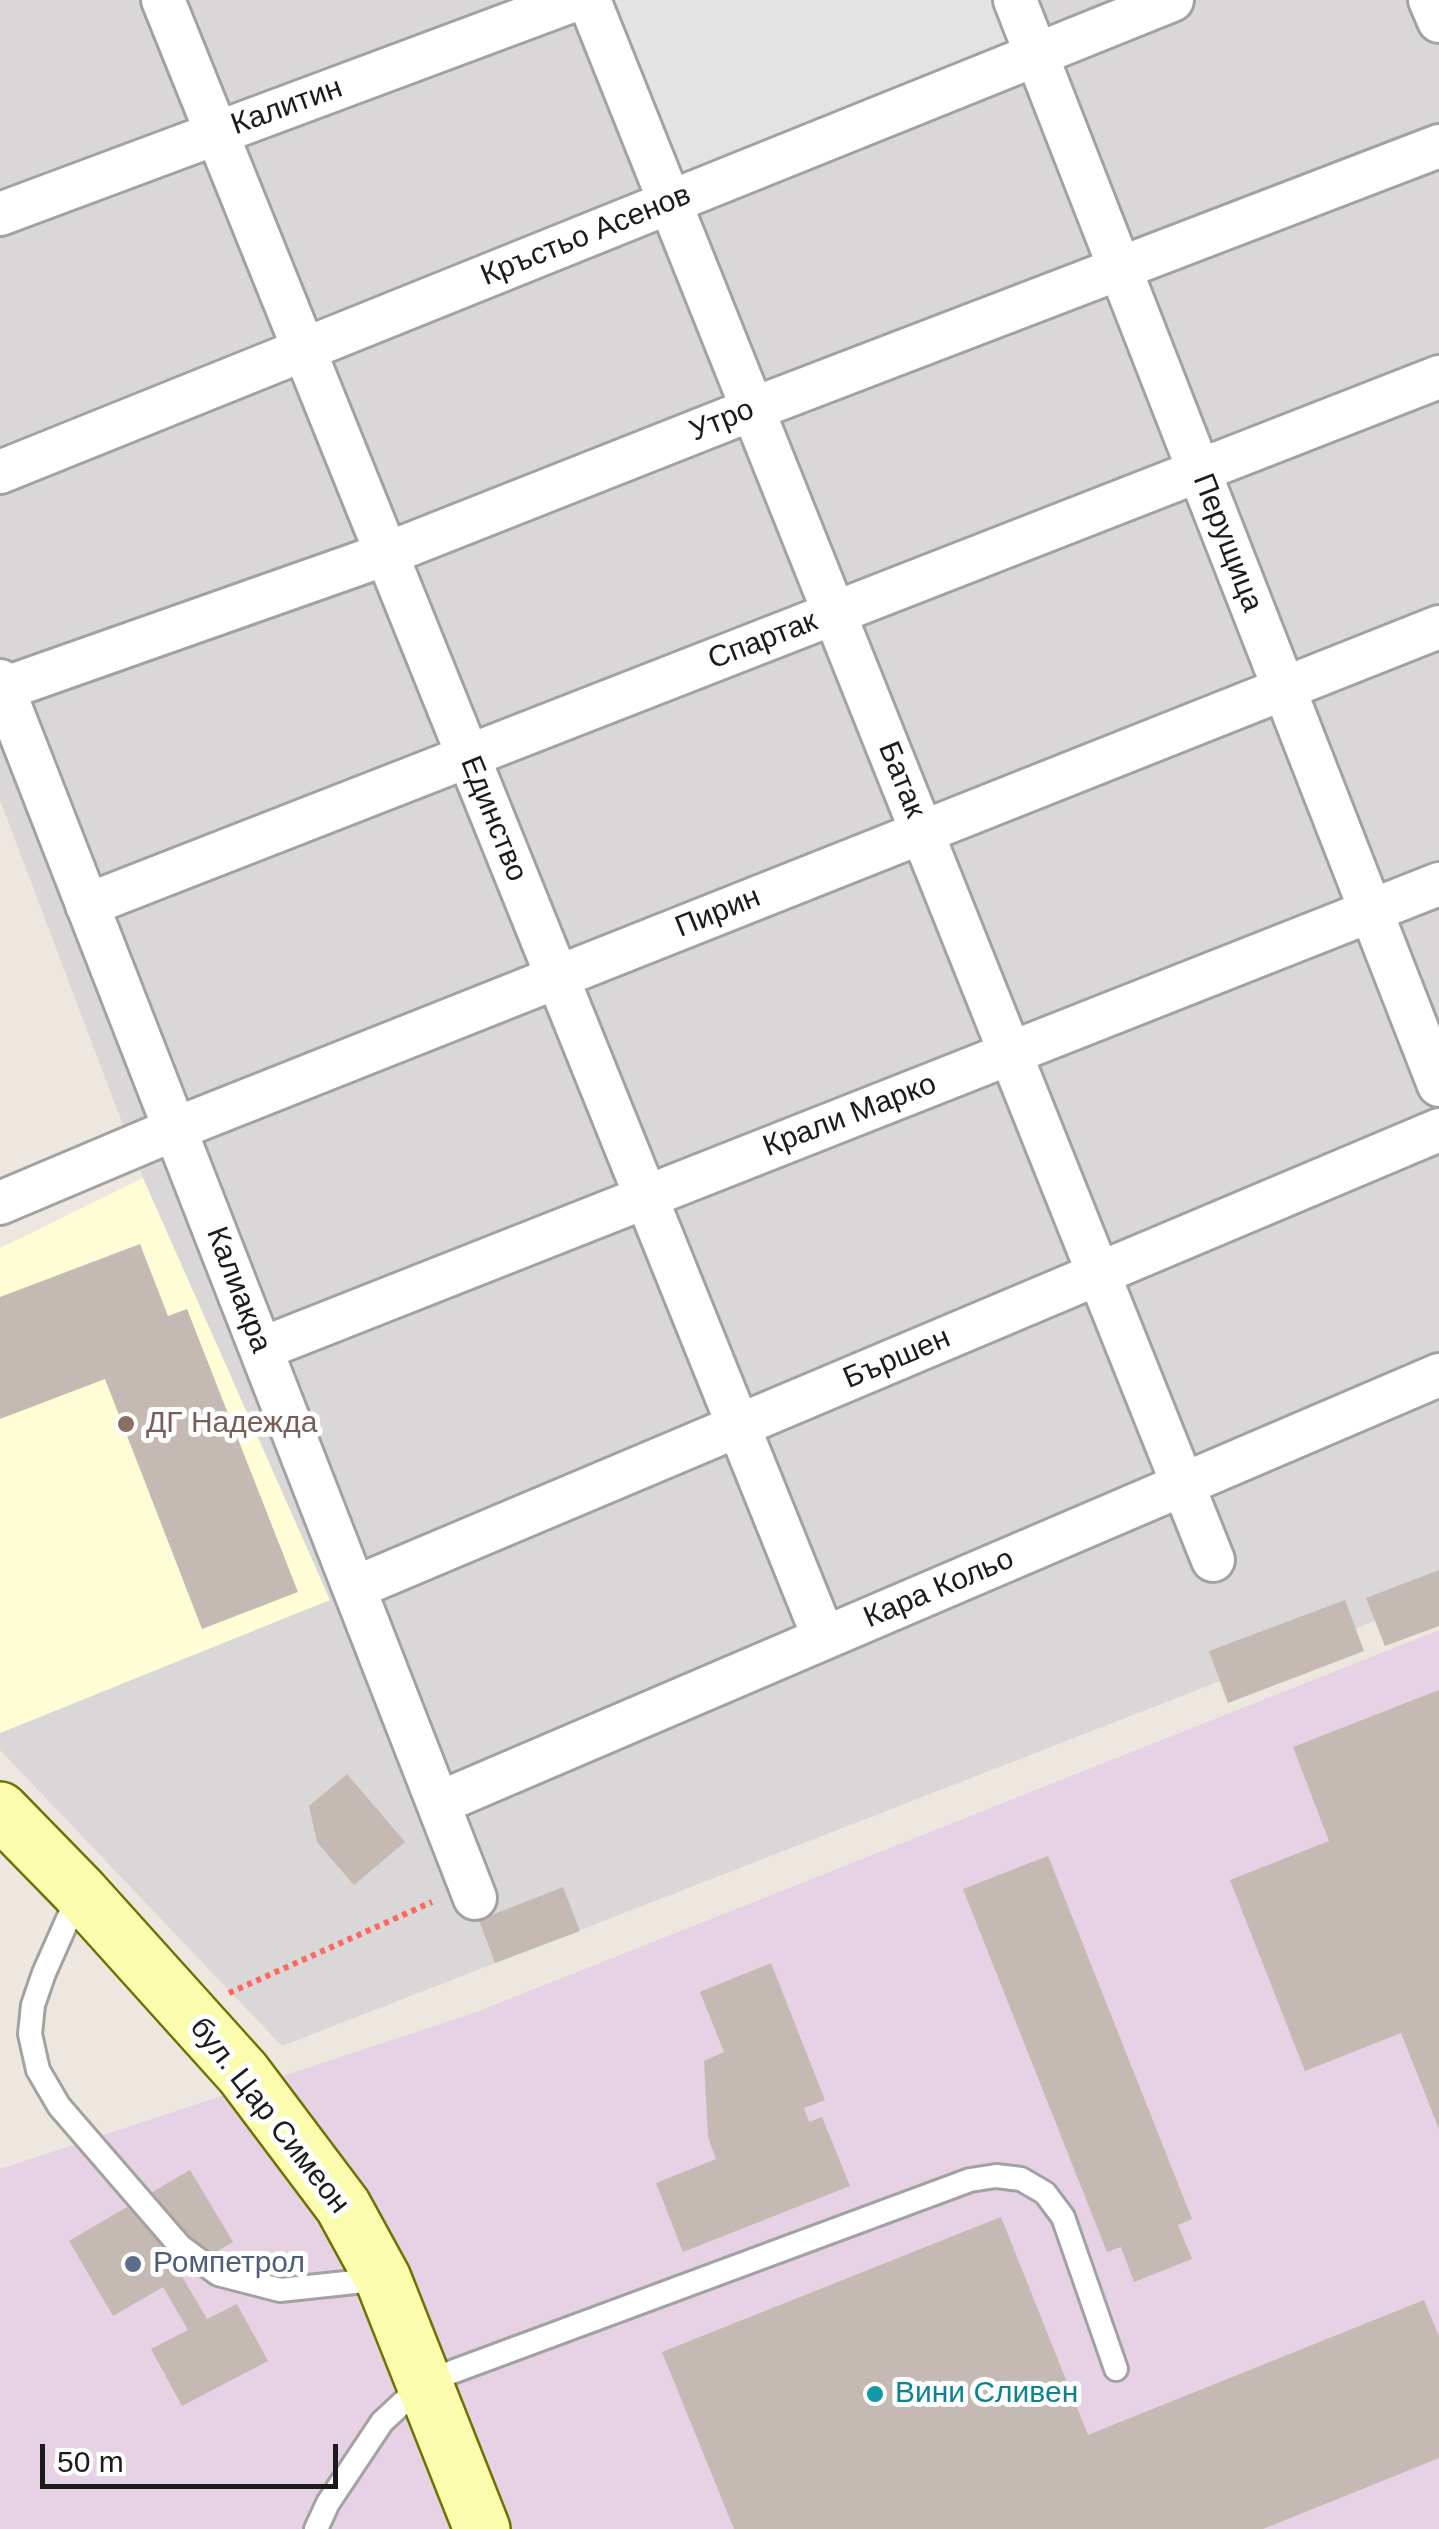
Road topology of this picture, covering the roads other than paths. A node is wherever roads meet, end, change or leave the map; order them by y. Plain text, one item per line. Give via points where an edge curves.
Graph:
1 (163, 0) edge
2 (574, 0) edge
3 (589, 0) edge
4 (1015, 0) edge
5 (1172, 0) edge
6 (1430, 0) edge
7 (1439, 21) edge
8 (1036, 54) junction
9 (216, 134) junction
10 (1439, 146) edge
11 (670, 202) junction
12 (0, 214) edge
13 (1119, 267) junction
14 (304, 350) junction
15 (1439, 377) edge
16 (752, 408) junction
17 (1199, 471) junction
18 (0, 472) edge
19 (386, 554) junction
20 (834, 613) junction
21 (1439, 628) edge
22 (2, 685) edge
23 (1284, 689) junction
24 (468, 756) junction
25 (922, 832) junction
26 (1439, 884) edge
27 (87, 905) junction
28 (1371, 911) junction
29 (556, 977) junction
30 (1011, 1053) junction
31 (1439, 1086) edge
32 (174, 1128) junction
33 (1439, 1130) edge
34 (646, 1197) junction
35 (0, 1203) edge
36 (1099, 1274) junction
37 (261, 1349) junction
38 (1439, 1375) edge
39 (738, 1426) junction
40 (1183, 1484) junction
41 (1213, 1560) dead end
42 (354, 1588) junction
43 (824, 1638) junction
44 (438, 1804) junction
45 (0, 1810) edge
46 (80, 1892) junction
47 (473, 1892) road end
48 (382, 2280) junction
49 (1116, 2369) dead end
50 (425, 2382) junction
51 (316, 2529) edge
52 (482, 2529) edge

1 - 9 street, Единство
2 - 9 street, Калитин
3 - 11 street, Батак
4 - 8 street, Перущица
5 - 8 street, Кръстьо Асенов
6 - 7 street
8 - 11 street, Кръстьо Асенов
8 - 13 street, Перущица
9 - 12 street, Калитин
9 - 14 street, Единство
10 - 13 street, Утро
11 - 14 street, Кръстьо Асенов
11 - 16 street, Батак
13 - 16 street, Утро
13 - 17 street, Перущица
14 - 18 street, Кръстьо Асенов
14 - 19 street, Единство
15 - 17 street, Спартак
16 - 19 street, Утро
16 - 20 street, Батак
17 - 20 street, Спартак
17 - 23 street, Перущица
19 - 22 street, Утро
19 - 24 street, Единство
20 - 24 street, Спартак
20 - 25 street, Батак
21 - 23 street, Пирин
22 - 27 street, Калиакра
23 - 25 street, Пирин
23 - 28 street, Перущица
24 - 27 street, Спартак
24 - 29 street, Единство
25 - 29 street, Пирин
25 - 30 street, Батак
26 - 28 street, Крали Марко
27 - 32 street, Калиакра
28 - 30 street, Крали Марко
28 - 31 street, Перущица
29 - 32 street, Пирин
29 - 34 street, Единство
30 - 34 street, Крали Марко
30 - 36 street, Батак
32 - 35 street, Пирин
32 - 37 street, Калиакра
33 - 36 street, Бършен
34 - 37 street, Крали Марко
34 - 39 street, Единство
36 - 39 street, Бършен
36 - 40 street, Батак
37 - 42 street, Калиакра
38 - 40 street, Кара Кольо
39 - 42 street, Бършен
39 - 43 street, Единство
40 - 41 street, Батак
40 - 43 street, Кара Кольо
42 - 44 street, Калиакра
43 - 44 street, Кара Кольо
44 - 47 street, Калиакра
45 - 46 main road, бул. Цар Симеон
46 - 48 main road, бул. Цар Симеон via 242,2073 343,2206
46 - 48 lane via 31,2020 38,2070 59,2106 180,2246 218,2274 280,2290
48 - 50 main road, бул. Цар Симеон
49 - 50 lane via 1063,2217 1045,2193 1020,2179 996,2176 970,2180
50 - 51 lane via 382,2422
50 - 52 main road, бул. Цар Симеон

